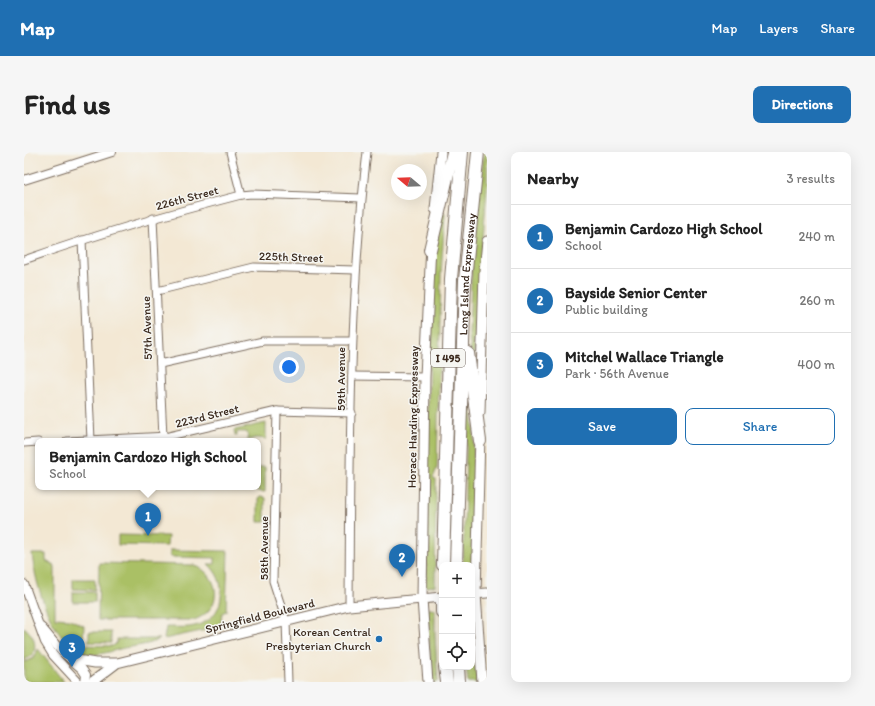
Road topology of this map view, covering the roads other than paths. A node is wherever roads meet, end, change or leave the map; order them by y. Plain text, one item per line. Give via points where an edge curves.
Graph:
1 (112, 152) edge
2 (230, 152) edge
3 (367, 152) edge
4 (441, 152) edge
5 (453, 152) edge
6 (462, 152) edge
7 (478, 152) edge
8 (24, 180) edge
9 (241, 195) junction
10 (361, 198) junction
11 (153, 218) junction
12 (82, 240) junction
13 (487, 241) edge
14 (430, 250) junction
15 (24, 260) edge
16 (356, 270) junction
17 (465, 280) junction
18 (157, 291) junction
19 (352, 340) junction
20 (484, 357) edge
21 (160, 364) junction
22 (352, 376) junction
23 (425, 377) junction
24 (277, 411) junction
25 (352, 413) junction
26 (163, 437) junction
27 (91, 438) edge
28 (139, 438) edge
29 (480, 441) junction
30 (35, 442) edge
31 (24, 443) edge
32 (443, 562) edge
33 (456, 562) edge
34 (475, 568) edge
35 (24, 584) edge
36 (487, 593) edge
37 (475, 594) edge
38 (474, 598) edge
39 (422, 599) junction
40 (439, 599) edge
41 (349, 606) junction
42 (286, 621) junction
43 (40, 626) junction
44 (71, 659) junction
45 (117, 663) junction
46 (445, 670) edge
47 (458, 670) edge
48 (78, 682) edge
49 (85, 682) edge
50 (92, 682) edge
51 (288, 682) edge
52 (428, 682) edge
53 (447, 682) edge
54 (459, 682) edge
55 (482, 682) edge

1 - 8 street
2 - 9 street
3 - 10 street, 59th Avenue
4 - 14 main road, Horace Harding Expressway
5 - 14 highway
6 - 32 highway, Long Island Expressway / I 495 via 451,279
7 - 17 highway, Long Island Expressway / I 495
9 - 10 street, 226th Street
9 - 11 street, 226th Street
10 - 16 street, 59th Avenue
11 - 12 street, 226th Street
11 - 18 street, 57th Avenue
12 - 15 street, 226th Street
12 - 27 street
13 - 20 main road via 484,271
14 - 23 main road, Horace Harding Expressway
16 - 18 street, 225th Street via 254,267
16 - 19 street, 59th Avenue
17 - 29 highway via 467,343
17 - 33 highway, Long Island Expressway / I 495
18 - 21 street, 57th Avenue
19 - 21 street via 263,341
19 - 22 street, 59th Avenue
20 - 29 main road
21 - 26 street, 57th Avenue
22 - 23 street
22 - 25 street, 59th Avenue
23 - 39 main road, Horace Harding Expressway
24 - 25 street, 223rd Street
24 - 26 street, 223rd Street
24 - 42 street, 58th Avenue via 273,581
25 - 41 street, 59th Avenue
26 - 28 street, 223rd Street
29 - 34 main road
30 - 31 street
35 - 43 street
36 - 37 main road
38 - 55 main road
39 - 40 main road, Springfield Boulevard
39 - 41 main road, Springfield Boulevard
39 - 52 main road, Horace Harding Expressway
41 - 42 main road, Springfield Boulevard
42 - 45 main road, Springfield Boulevard
42 - 51 street, 58th Avenue
43 - 44 street
43 - 48 street via 53,655
44 - 45 main road
44 - 49 street via 86,675
45 - 50 main road, Springfield Boulevard
46 - 53 highway
47 - 54 highway

